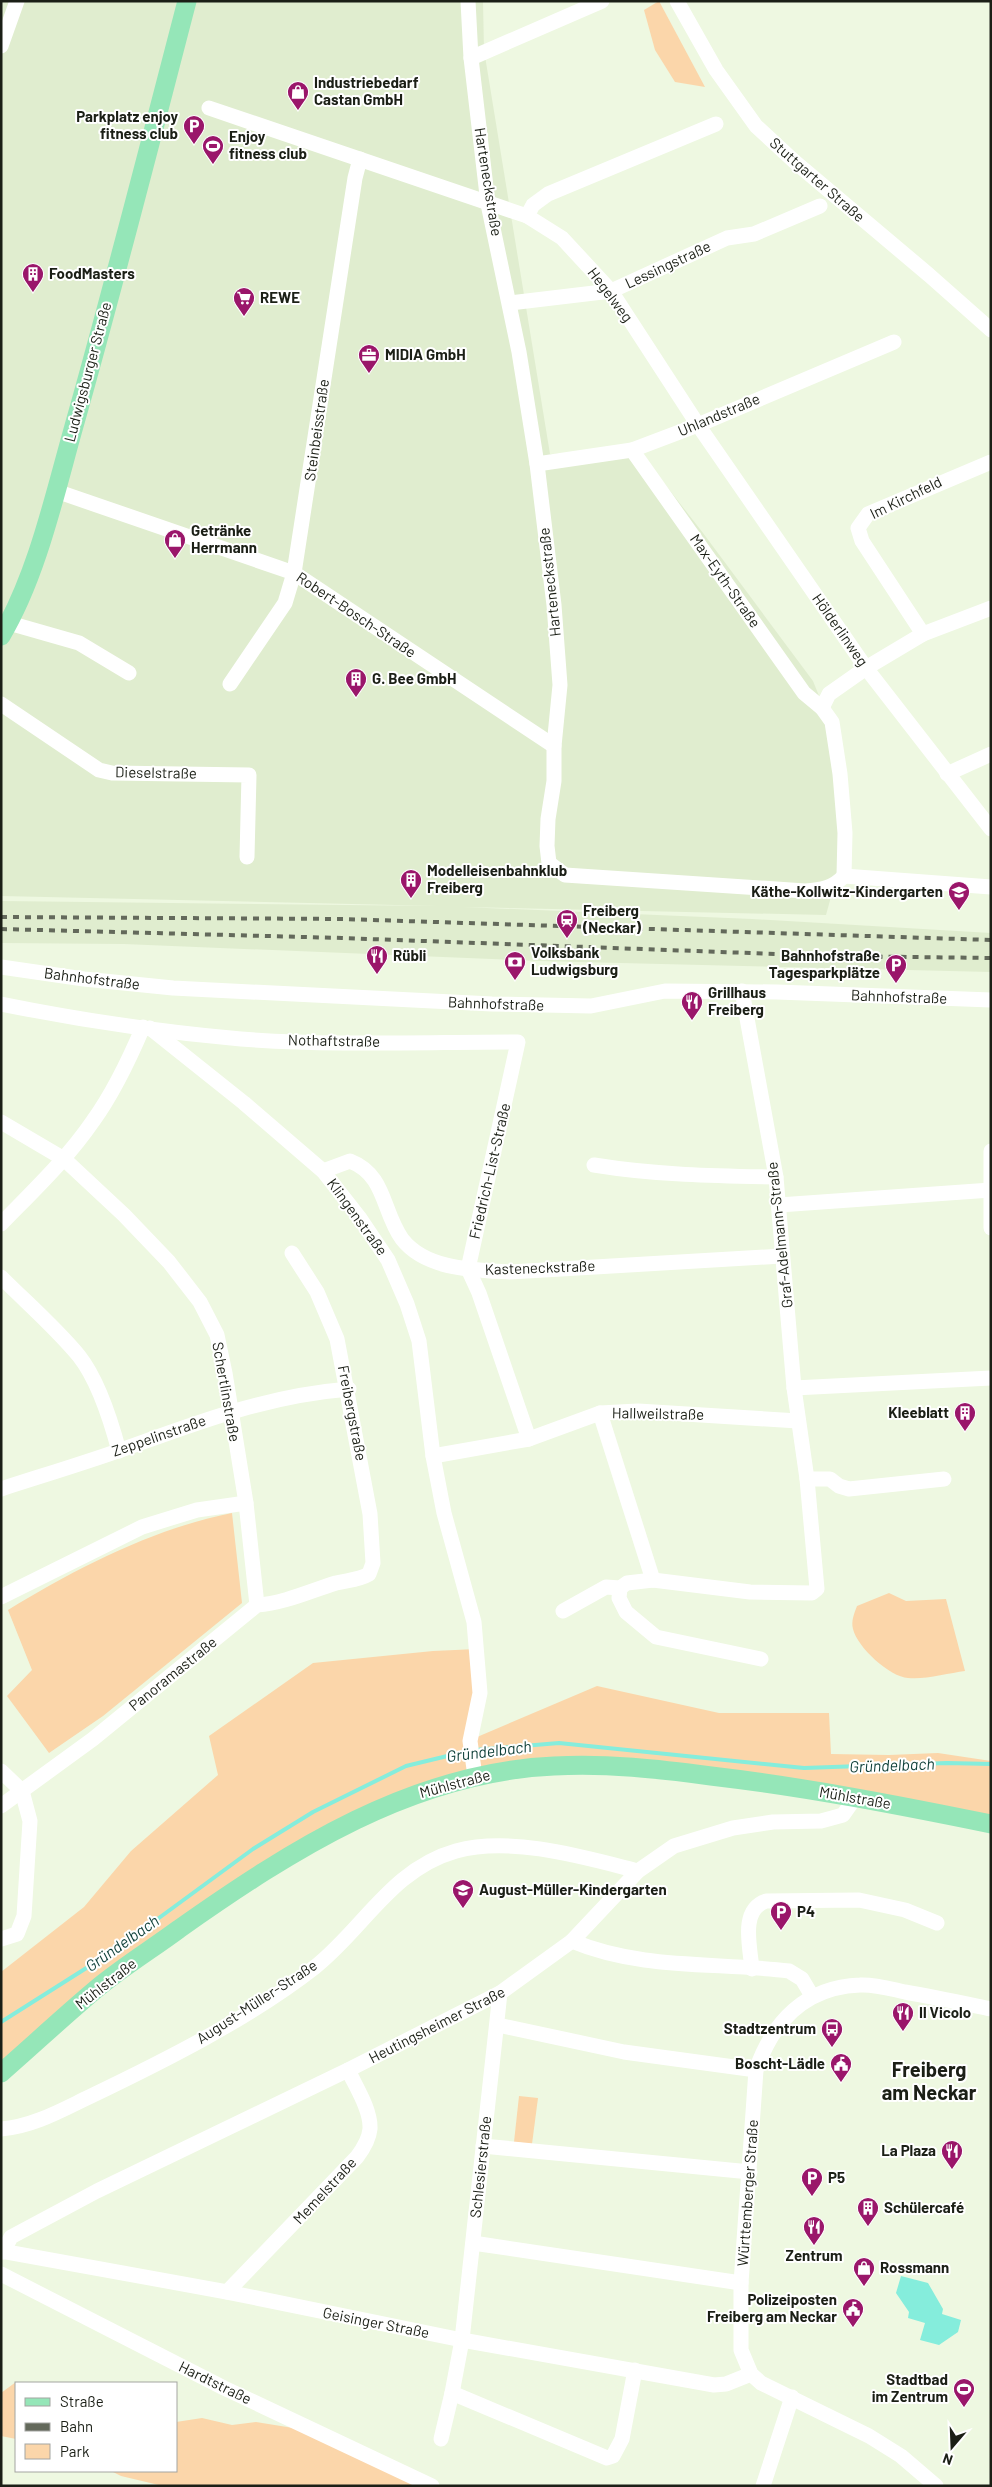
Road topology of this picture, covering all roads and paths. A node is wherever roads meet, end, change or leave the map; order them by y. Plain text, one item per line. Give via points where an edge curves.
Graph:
1 (16, 1) edge
2 (187, 1) edge
3 (468, 1) edge
4 (602, 1) edge
5 (677, 1) edge
6 (1, 46) edge
7 (471, 58) junction
8 (208, 108) dead end
9 (716, 124) dead end
10 (360, 159) junction
11 (488, 204) junction
12 (820, 206) dead end
13 (527, 216) junction
14 (611, 291) junction
15 (510, 303) junction
16 (991, 330) edge
17 (894, 342) dead end
18 (698, 424) junction
19 (632, 450) junction
20 (991, 462) edge
21 (537, 464) junction
22 (56, 491) junction
23 (294, 573) junction
24 (991, 608) edge
25 (5, 630) edge
26 (923, 634) junction
27 (866, 668) junction
28 (128, 673) dead end
29 (230, 684) dead end
30 (1, 704) edge
31 (822, 708) junction
32 (554, 746) junction
33 (991, 754) edge
34 (948, 774) junction
35 (991, 829) edge
36 (247, 857) dead end
37 (844, 876) junction
38 (991, 887) edge
39 (1, 967) edge
40 (742, 992) junction
41 (991, 1000) edge
42 (1, 1004) edge
43 (147, 1028) junction
44 (518, 1042) joint
45 (1, 1122) edge
46 (991, 1151) edge
47 (64, 1159) junction
48 (594, 1165) dead end
49 (323, 1171) junction
50 (776, 1177) junction
51 (990, 1190) edge
52 (779, 1205) junction
53 (1, 1224) edge
54 (991, 1228) edge
55 (292, 1253) dead end
56 (782, 1256) junction
57 (468, 1269) junction
58 (1, 1277) edge
59 (991, 1378) edge
60 (794, 1388) junction
61 (349, 1389) junction
62 (230, 1411) junction
63 (600, 1413) junction
64 (798, 1421) junction
65 (529, 1439) junction
66 (119, 1451) junction
67 (433, 1456) junction
68 (807, 1479) junction
69 (944, 1479) dead end
70 (1, 1489) edge
71 (246, 1503) junction
72 (653, 1580) junction
73 (620, 1588) junction
74 (1, 1597) edge
75 (257, 1605) junction
76 (563, 1611) dead end
77 (761, 1659) dead end
78 (474, 1770) junction
79 (1, 1771) edge
80 (22, 1791) junction
81 (855, 1798) junction
82 (1, 1806) edge
83 (991, 1824) edge
84 (638, 1871) junction
85 (937, 1923) dead end
86 (1, 1939) edge
87 (572, 1941) junction
88 (752, 1969) junction
89 (500, 1993) junction
90 (812, 1996) junction
91 (991, 2009) edge
92 (498, 2025) junction
93 (348, 2070) junction
94 (756, 2070) junction
95 (1, 2073) edge
96 (1, 2129) edge
97 (483, 2146) junction
98 (750, 2172) junction
99 (473, 2243) junction
100 (2, 2252) edge
101 (1, 2274) edge
102 (741, 2282) junction
103 (227, 2292) junction
104 (462, 2340) junction
105 (635, 2370) junction
106 (751, 2374) junction
107 (452, 2393) junction
108 (792, 2397) junction
109 (441, 2439) dead end
110 (432, 2486) edge
111 (763, 2486) edge
112 (936, 2486) edge

1 - 6 street
2 - 22 main road, Ludwigsburger Straße
3 - 7 street, Harteneckstraße
4 - 7 street
5 - 16 street, Stuttgarter Straße via 716,70 756,126
7 - 11 street, Harteneckstraße
8 - 10 street
9 - 13 street via 548,194 533,205
10 - 11 street
10 - 23 street, Steinbeisstraße
11 - 13 street, Hegelweg
11 - 15 street, Harteneckstraße
12 - 14 street, Lessingstraße via 754,234 727,238
13 - 14 street, Hegelweg via 562,238
14 - 15 street, Lessingstraße
14 - 18 street, Hegelweg
15 - 21 street, Harteneckstraße
17 - 18 street, Uhlandstraße
18 - 19 street, Uhlandstraße
18 - 27 street, Hölderlinweg
19 - 21 street, Uhlandstraße
19 - 31 street, Max-Eyth-Straße via 804,693
20 - 26 street, Im Kirchfeld via 868,514 858,528 862,541
21 - 32 street, Harteneckstraße via 560,685
22 - 23 street, Robert-Bosch-Straße
22 - 25 main road, Ludwigsburger Straße via 24,589
23 - 29 street, Steinbeisstraße via 285,603
23 - 32 street, Robert-Bosch-Straße
24 - 26 street
25 - 28 street, Ludwigsburger Straße via 78,643
26 - 27 street
27 - 31 street via 829,694
27 - 34 street, Hölderlinweg
30 - 36 street, Dieselstraße via 99,770 112,773 249,775
31 - 37 street, Max-Eyth-Straße via 832,722 840,774
32 - 37 street, Harteneckstraße via 547,846 549,863 565,875 805,891 828,888
33 - 34 street
34 - 35 street, Hölderlinweg
37 - 38 street
39 - 40 street, Bahnhofstraße via 173,988 492,1004 591,1006 666,992
40 - 41 street, Bahnhofstraße
40 - 50 street, Graf-Adelmann-Straße
42 - 43 street
43 - 44 street, Nothaftstraße via 242,1039 370,1043
43 - 47 street via 123,1074
43 - 49 street, Klingenstraße via 244,1103
44 - 57 street, Friedrich-List-Straße
45 - 47 street, Schertlinstraße
46 - 51 street
47 - 53 street
47 - 62 street, Schertlinstraße via 169,1262 200,1302 216,1335
48 - 50 street via 685,1176
49 - 57 street, Kasteneckstraße via 350,1161 363,1166 374,1177 402,1239 421,1254
49 - 67 street, Klingenstraße via 388,1260 407,1304 419,1341
50 - 52 street, Graf-Adelmann-Straße
51 - 52 street
51 - 54 street
52 - 56 street, Graf-Adelmann-Straße
55 - 61 street, Freibergstraße via 317,1292 337,1338
56 - 57 street, Kasteneckstraße via 510,1272
56 - 60 street, Graf-Adelmann-Straße
57 - 65 street
58 - 66 street via 80,1357 112,1426
59 - 60 street
60 - 64 street, Graf-Adelmann-Straße
61 - 62 street, Zeppelinstraße via 308,1392
61 - 75 street, Freibergstraße via 371,1522 373,1563 370,1574 274,1604
62 - 66 street, Zeppelinstraße
62 - 71 street, Schertlinstraße
63 - 64 street, Hallweilstraße via 638,1411
63 - 65 street, Hallweilstraße
63 - 72 street
64 - 68 street, Graf-Adelmann-Straße
65 - 67 street, Hallweilstraße
66 - 70 street, Zeppelinstraße
67 - 78 street, Klingenstraße via 444,1513 474,1622 480,1693 470,1741
68 - 69 street via 830,1479 849,1489
68 - 72 street, Graf-Adelmann-Straße via 817,1589 812,1593 750,1592
71 - 74 street via 197,1510 142,1527
71 - 75 street, Schertlinstraße
72 - 73 street via 627,1583
73 - 76 street via 606,1588
73 - 77 street via 619,1598 626,1612 656,1638
75 - 80 street, Panoramastraße via 93,1739
78 - 81 main road, Mühlstraße via 554,1766 660,1769
78 - 95 main road, Mühlstraße via 350,1822 219,1901 98,1988
79 - 80 street
80 - 82 street, Panoramastraße
80 - 86 street via 30,1821 24,1916 17,1934
81 - 83 main road, Mühlstraße
81 - 84 street, Heutingsheimer Straße via 842,1815 821,1821 773,1822 703,1835 674,1846
84 - 87 street, Heutingsheimer Straße
84 - 96 street, August-Müller-Straße via 514,1847 477,1847 442,1856 416,1868 396,1884 316,1966 262,2002 120,2082 38,2120
85 - 88 street via 905,1910 859,1900 766,1901 758,1904 750,1917
87 - 88 street via 629,1960
87 - 89 street, Heutingsheimer Straße
88 - 90 street via 789,1970 802,1979
89 - 92 street, Schlesierstraße
89 - 93 street, Heutingsheimer Straße
90 - 91 street, Württemberger Straße via 861,1984
90 - 94 street, Württemberger Straße via 790,2012 779,2026
92 - 94 street via 624,2052
92 - 97 street, Schlesierstraße
93 - 100 street, Heutingsheimer Straße via 11,2237
93 - 103 street, Memelstraße via 367,2113 370,2128 358,2158
94 - 98 street, Württemberger Straße
97 - 98 street
97 - 99 street, Schlesierstraße
98 - 102 street, Württemberger Straße
99 - 102 street
99 - 104 street, Schlesierstraße
100 - 103 street, Geisinger Straße
101 - 110 street, Hardtstraße via 224,2388
102 - 106 street, Württemberger Straße via 741,2350
103 - 104 street, Geisinger Straße
104 - 105 street, Geisinger Straße
104 - 107 street, Schlesierstraße
105 - 106 street, Geisinger Straße via 714,2385
105 - 107 street via 622,2439 613,2456 607,2458
106 - 108 street
107 - 109 street, Schlesierstraße
108 - 111 street
108 - 112 street via 893,2451

